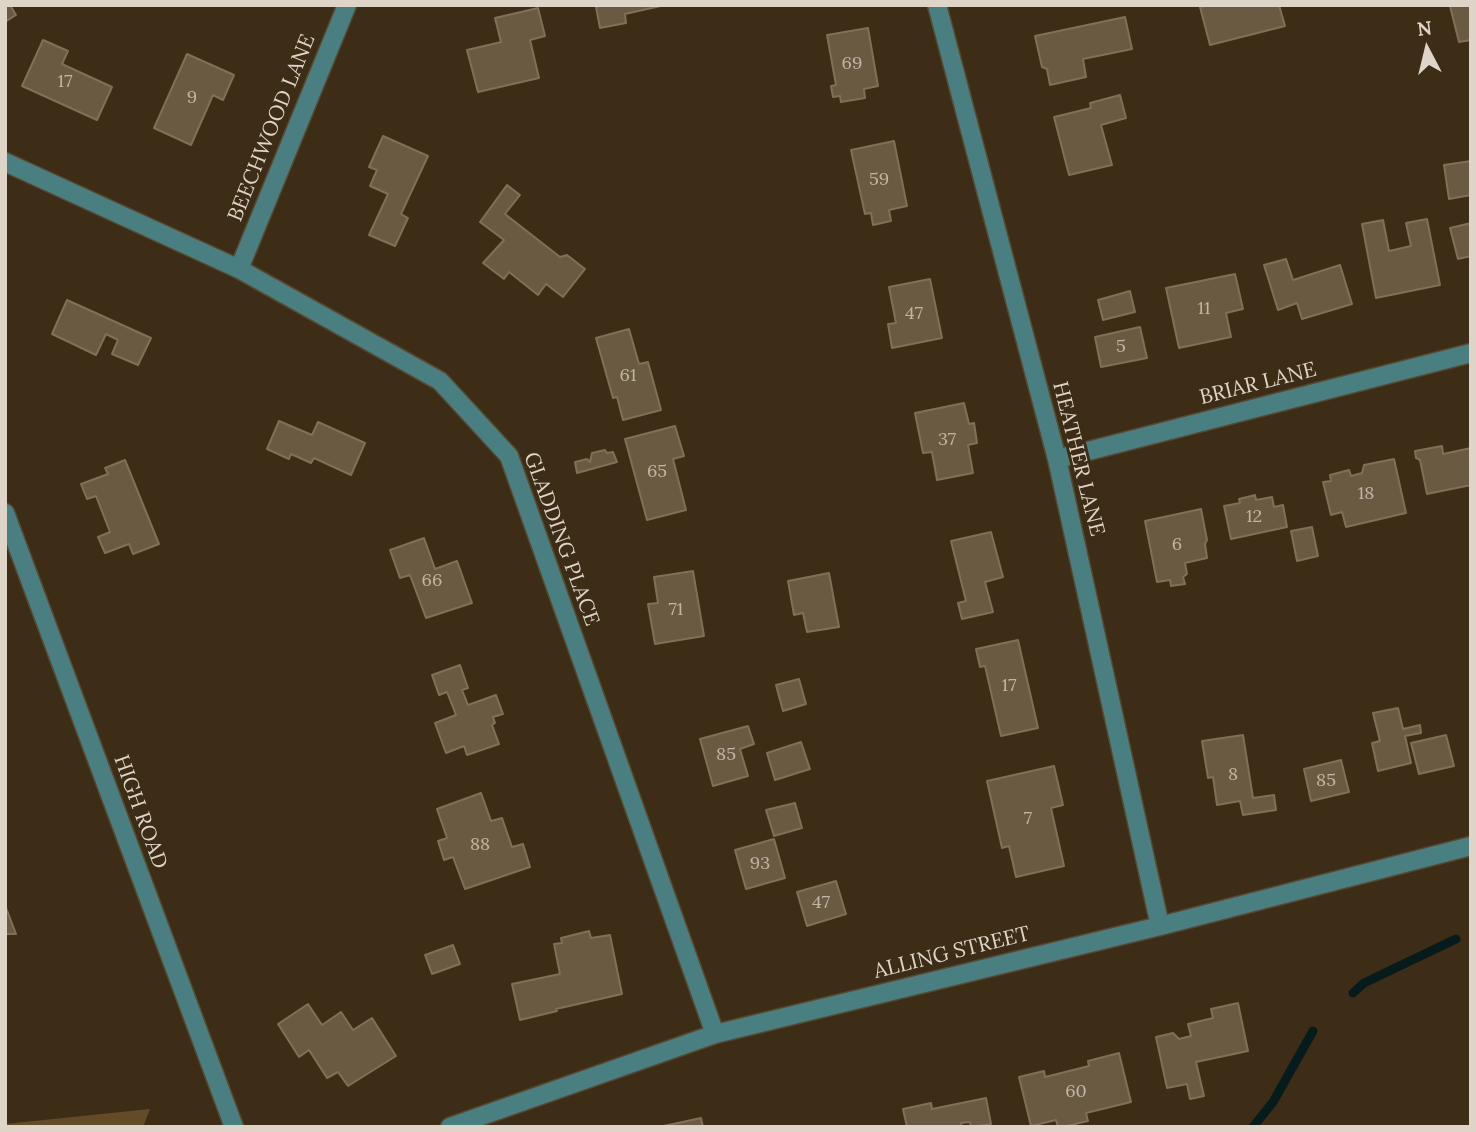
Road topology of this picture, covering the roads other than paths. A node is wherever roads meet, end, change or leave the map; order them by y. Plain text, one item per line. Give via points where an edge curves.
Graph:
1 (347, 5) edge
2 (937, 5) edge
3 (5, 162) edge
4 (239, 268) junction
5 (1471, 353) edge
6 (1057, 459) junction
7 (5, 513) edge
8 (1471, 846) edge
9 (1160, 926) junction
10 (715, 1034) junction
11 (234, 1127) edge
12 (450, 1127) edge

1 - 4 street, BEECHWOOD LANE
2 - 6 street, HEATHER LANE
3 - 4 street, GLADDING PLACE
4 - 10 street, GLADDING PLACE via 440,381 509,456
5 - 6 street, BRIAR LANE
6 - 9 street, HEATHER LANE
7 - 11 street, HIGH ROAD
8 - 9 street, ALLING STREET
9 - 10 street, ALLING STREET
10 - 12 street, ALLING STREET

